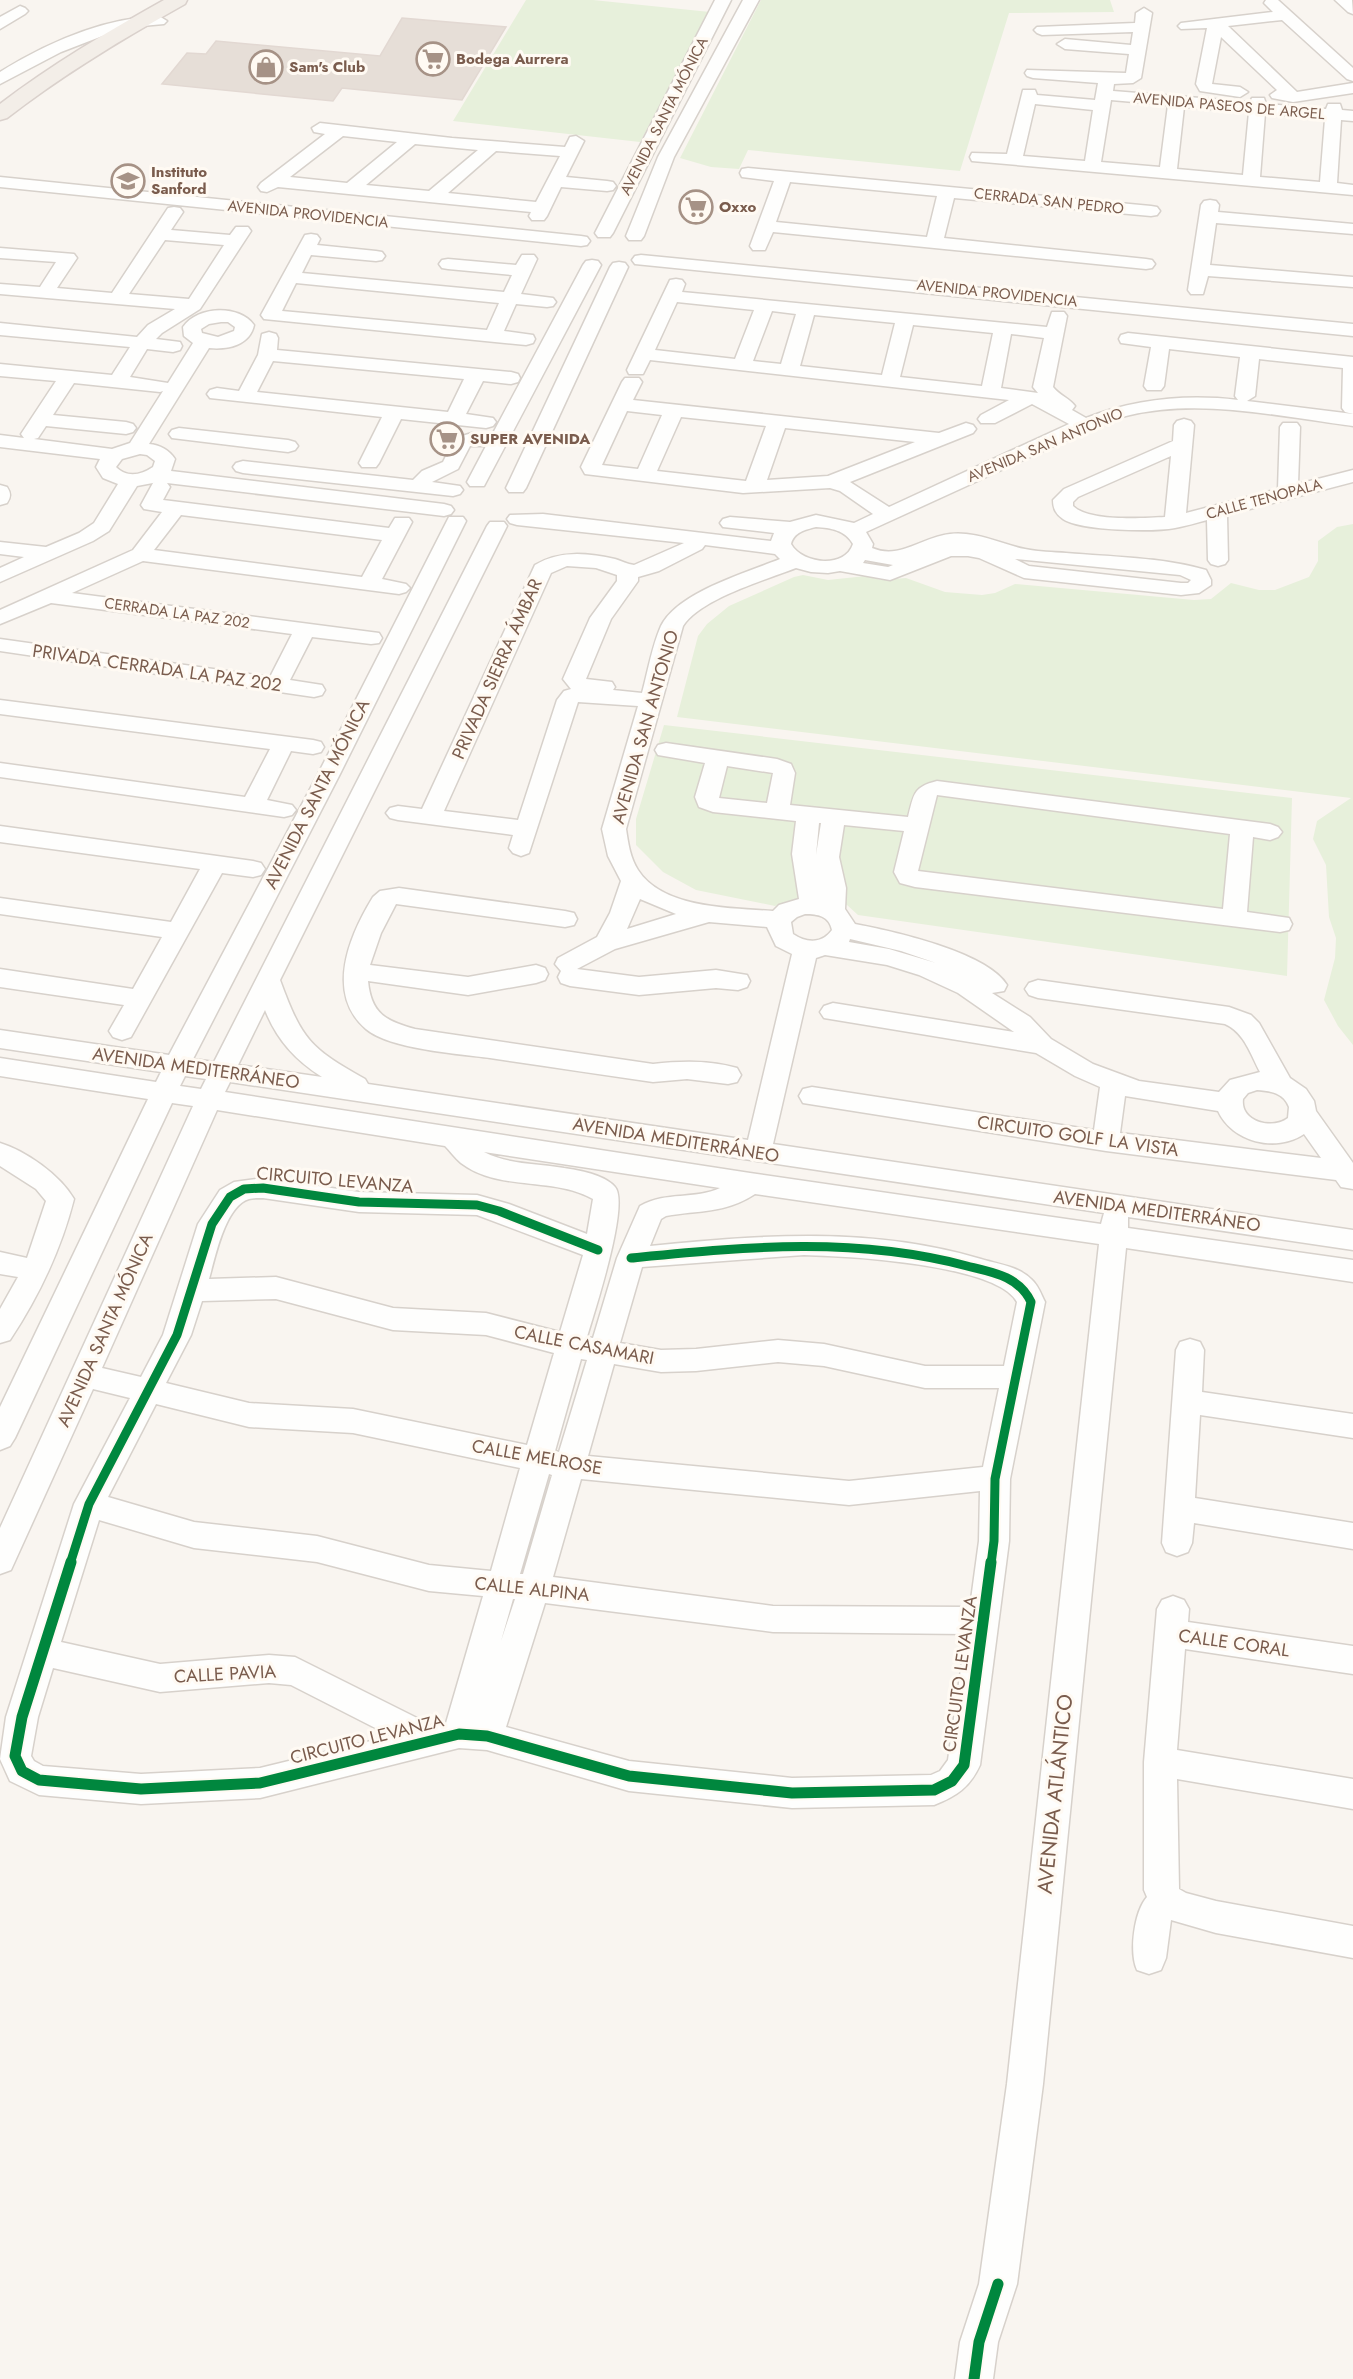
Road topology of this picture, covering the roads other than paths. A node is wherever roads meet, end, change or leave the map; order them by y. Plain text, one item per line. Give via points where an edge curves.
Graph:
1 (2, 0) edge
2 (178, 0) edge
3 (198, 0) edge
4 (723, 0) edge
5 (752, 0) edge
6 (1272, 3) dead end
7 (0, 6) edge
8 (20, 11) junction
9 (1286, 15) junction
10 (151, 21) junction
11 (1216, 23) junction
12 (0, 24) edge
13 (1186, 26) dead end
14 (1041, 35) junction
15 (701, 43) junction
16 (727, 46) junction
17 (1139, 50) junction
18 (3, 74) edge
19 (1353, 76) edge
20 (1030, 88) junction
21 (1353, 88) edge
22 (1105, 92) junction
23 (1293, 97) junction
24 (1353, 108) edge
25 (1256, 109) junction
26 (0, 114) edge
27 (1333, 116) junction
28 (1353, 116) edge
29 (320, 128) dead end
30 (1353, 129) edge
31 (340, 130) junction
32 (412, 138) junction
33 (491, 147) junction
34 (646, 151) junction
35 (978, 157) dead end
36 (1014, 160) junction
37 (1092, 166) junction
38 (748, 172) dead end
39 (1168, 173) junction
40 (613, 174) junction
41 (784, 176) junction
42 (558, 177) junction
43 (1251, 181) junction
44 (274, 182) junction
45 (0, 183) edge
46 (1328, 188) junction
47 (351, 189) junction
48 (1353, 190) edge
49 (947, 191) junction
50 (0, 195) edge
51 (255, 196) dead end
52 (433, 197) junction
53 (1150, 211) dead end
54 (174, 212) junction
55 (767, 226) junction
56 (607, 227) junction
57 (1353, 229) edge
58 (160, 234) junction
59 (635, 236) junction
60 (934, 244) junction
61 (759, 246) dead end
62 (963, 248) junction
63 (981, 249) junction
64 (0, 253) edge
65 (583, 253) junction
66 (645, 255) junction
67 (1146, 264) dead end
68 (619, 267) junction
69 (1201, 270) junction
70 (290, 277) junction
71 (953, 277) junction
72 (972, 279) junction
73 (1353, 282) edge
74 (361, 284) junction
75 (0, 289) edge
76 (1197, 290) dead end
77 (435, 291) junction
78 (45, 293) junction
79 (511, 298) junction
80 (117, 299) junction
81 (547, 302) dead end
82 (194, 305) junction
83 (765, 305) junction
84 (807, 309) junction
85 (1059, 314) dead end
86 (1353, 317) edge
87 (905, 318) junction
88 (1003, 328) junction
89 (0, 329) edge
90 (155, 329) junction
91 (1353, 330) edge
92 (242, 332) junction
93 (1055, 333) junction
94 (273, 335) junction
95 (494, 336) junction
96 (203, 339) junction
97 (526, 339) dead end
98 (1128, 339) dead end
99 (142, 343) junction
100 (1161, 343) junction
101 (173, 346) dead end
102 (1250, 353) junction
103 (643, 354) junction
104 (1353, 363) edge
105 (742, 365) junction
106 (0, 370) edge
107 (789, 370) junction
108 (476, 375) junction
109 (68, 377) junction
110 (511, 378) dead end
111 (890, 381) junction
112 (117, 382) junction
113 (160, 386) dead end
114 (1155, 386) dead end
115 (991, 391) junction
116 (217, 394) dead end
117 (1245, 396) dead end
118 (245, 397) junction
119 (1030, 397) junction
120 (621, 405) junction
121 (674, 411) junction
122 (394, 413) junction
123 (1352, 414) edge
124 (988, 418) dead end
125 (454, 419) junction
126 (486, 422) dead end
127 (777, 422) junction
128 (1088, 424) junction
129 (1290, 427) dead end
130 (966, 429) dead end
131 (296, 431) junction
132 (877, 432) junction
133 (179, 434) dead end
134 (942, 439) junction
135 (0, 441) edge
136 (498, 442) junction
137 (151, 452) junction
138 (115, 453) junction
139 (0, 456) edge
140 (369, 463) dead end
141 (860, 472) junction
142 (1353, 476) edge
143 (644, 477) junction
144 (157, 481) junction
145 (477, 482) junction
146 (831, 482) junction
147 (418, 487) junction
148 (754, 488) junction
149 (453, 490) junction
150 (0, 491) edge
151 (1288, 493) junction
152 (243, 496) dead end
153 (0, 500) edge
154 (325, 505) dead end
155 (175, 509) junction
156 (514, 509) junction
157 (892, 512) junction
158 (1218, 512) junction
159 (233, 515) junction
160 (405, 516) dead end
161 (450, 516) junction
162 (1175, 522) junction
163 (314, 525) junction
164 (791, 528) junction
165 (854, 530) junction
166 (395, 535) junction
167 (695, 545) dead end
168 (862, 551) junction
169 (140, 554) junction
170 (788, 555) junction
171 (915, 558) junction
172 (1218, 560) dead end
173 (14, 561) edge
174 (119, 563) junction
175 (842, 565) junction
176 (1035, 565) junction
177 (627, 571) junction
178 (92, 575) junction
179 (369, 584) junction
180 (399, 588) dead end
181 (48, 596) junction
182 (0, 618) edge
183 (306, 630) junction
184 (371, 638) dead end
185 (0, 645) edge
186 (277, 684) junction
187 (314, 690) dead end
188 (651, 695) junction
189 (0, 707) edge
190 (284, 743) junction
191 (313, 747) dead end
192 (666, 750) dead end
193 (718, 757) junction
194 (0, 770) edge
195 (329, 774) junction
196 (371, 780) junction
197 (252, 806) junction
198 (284, 810) dead end
199 (777, 811) junction
200 (398, 813) dead end
201 (809, 814) junction
202 (834, 816) junction
203 (430, 817) junction
204 (917, 825) junction
205 (1242, 828) junction
206 (1270, 832) dead end
207 (0, 834) edge
208 (215, 864) junction
209 (817, 867) junction
210 (253, 870) dead end
211 (633, 880) junction
212 (0, 906) edge
213 (711, 913) junction
214 (829, 916) junction
215 (1234, 918) junction
216 (565, 919) dead end
217 (779, 920) junction
218 (1280, 924) dead end
219 (178, 931) junction
220 (606, 943) junction
221 (817, 948) junction
222 (569, 970) junction
223 (355, 971) junction
224 (0, 978) edge
225 (268, 981) junction
226 (738, 981) dead end
227 (1038, 989) dead end
228 (140, 999) junction
229 (833, 1012) dead end
230 (1021, 1023) junction
231 (122, 1031) dead end
232 (0, 1039) edge
233 (1042, 1045) junction
234 (177, 1065) junction
235 (0, 1067) edge
236 (222, 1071) junction
237 (728, 1075) dead end
238 (1114, 1082) junction
239 (1280, 1084) junction
240 (164, 1091) junction
241 (370, 1094) junction
242 (812, 1096) dead end
243 (210, 1099) junction
244 (1228, 1103) junction
245 (1304, 1114) junction
246 (453, 1137) junction
247 (1106, 1141) junction
248 (758, 1152) junction
249 (0, 1153) edge
250 (1349, 1177) edge
251 (750, 1183) junction
252 (1115, 1220) junction
253 (1353, 1240) edge
254 (598, 1250) junction
255 (631, 1258) junction
256 (0, 1263) edge
257 (36, 1270) junction
258 (1353, 1271) edge
259 (190, 1290) junction
260 (0, 1332) edge
261 (571, 1346) junction
262 (1190, 1350) dead end
263 (602, 1352) junction
264 (84, 1375) junction
265 (1016, 1377) junction
266 (148, 1389) junction
267 (1186, 1401) junction
268 (1353, 1426) edge
269 (0, 1438) edge
270 (537, 1460) junction
271 (568, 1466) junction
272 (995, 1479) junction
273 (88, 1504) junction
274 (1179, 1508) junction
275 (1353, 1536) edge
276 (1176, 1543) dead end
277 (0, 1561) edge
278 (502, 1586) junction
279 (534, 1588) junction
280 (983, 1621) junction
281 (42, 1653) junction
282 (1353, 1660) edge
283 (459, 1737) junction
284 (1160, 1762) junction
285 (1353, 1794) edge
286 (1167, 1900) junction
287 (1353, 1942) edge
288 (1149, 1958) dead end
289 (974, 2379) edge

1 - 8 street
2 - 10 main road
3 - 10 main road
4 - 15 street, AVENIDA SANTA MÓNICA
5 - 16 street, AVENIDA SANTA MÓNICA
6 - 9 street
7 - 8 street
8 - 12 street
9 - 11 street
9 - 19 street
10 - 18 street via 60,46
10 - 26 main road
11 - 13 street
11 - 23 street
11 - 23 street via 1203,84 1206,88
14 - 17 street
14 - 17 street via 1143,20
14 - 20 street
15 - 16 street
15 - 34 street, AVENIDA SANTA MÓNICA
16 - 59 street, AVENIDA SANTA MÓNICA via 666,157
17 - 22 street via 1133,78
20 - 22 street
20 - 22 street
20 - 36 street
21 - 23 street
22 - 25 street, AVENIDA PASEOS DE ARGEL
22 - 37 street
24 - 27 street, AVENIDA PASEOS DE ARGEL
25 - 27 street, AVENIDA PASEOS DE ARGEL
25 - 39 street via 1176,109
25 - 43 street
27 - 28 street, AVENIDA PASEOS DE ARGEL
27 - 30 street
27 - 46 street
29 - 31 street
31 - 32 street
31 - 44 street
32 - 33 street
32 - 47 street
33 - 42 street via 573,147
33 - 52 street
34 - 40 street
34 - 56 street, AVENIDA SANTA MÓNICA
35 - 36 street
36 - 37 street
37 - 39 street
38 - 41 street, CERRADA SAN PEDRO
39 - 43 street
40 - 42 street
40 - 56 street via 599,205
41 - 49 street, CERRADA SAN PEDRO
41 - 55 street
42 - 52 street via 540,212
43 - 46 street
44 - 47 street
44 - 51 street
45 - 65 street, AVENIDA PROVIDENCIA
46 - 48 street
47 - 52 street
49 - 53 street, CERRADA SAN PEDRO
49 - 60 street, CERRADA SAN PEDRO
50 - 54 street
54 - 58 street
54 - 65 street
55 - 60 street
55 - 61 street
56 - 59 street
56 - 65 street
57 - 69 street via 1210,211
58 - 80 street
58 - 82 street via 238,236
59 - 66 street via 646,244
60 - 62 street
62 - 63 street
62 - 71 street
63 - 67 street
63 - 72 street
64 - 78 street via 68,258
65 - 68 street
65 - 136 street
66 - 68 street
66 - 71 street, AVENIDA PROVIDENCIA
68 - 156 street
69 - 73 street
69 - 76 street
70 - 74 street
70 - 74 street via 308,244 380,250
70 - 94 street via 269,312
71 - 72 street, AVENIDA PROVIDENCIA
72 - 86 street, AVENIDA PROVIDENCIA
72 - 91 street, AVENIDA PROVIDENCIA
74 - 77 street
75 - 78 street
77 - 79 street
77 - 79 street via 452,258 526,265
78 - 80 street
79 - 81 street
79 - 95 street
80 - 82 street
82 - 90 street
83 - 84 street
83 - 103 street via 673,290
83 - 105 street
84 - 87 street
84 - 107 street
85 - 93 street
87 - 88 street
87 - 111 street
88 - 93 street
88 - 115 street
89 - 99 street
90 - 96 street
90 - 99 street
92 - 94 street
92 - 96 street
92 - 96 street via 240,320 212,316 192,327
93 - 128 street via 1043,387 1050,397
94 - 95 street
94 - 108 street
94 - 118 street
95 - 97 street
96 - 137 street
98 - 100 street
99 - 101 street
99 - 112 street
100 - 102 street
100 - 114 street
102 - 104 street
102 - 117 street
103 - 105 street
103 - 120 street
104 - 123 street
105 - 107 street
106 - 109 street
107 - 111 street
108 - 110 street
108 - 125 street
109 - 112 street
109 - 138 street via 36,427
111 - 115 street
112 - 113 street
115 - 119 street
116 - 118 street
118 - 131 street
119 - 124 street
119 - 128 street
120 - 121 street
120 - 143 street via 592,471
121 - 127 street
121 - 143 street
122 - 125 street
122 - 131 street
122 - 140 street
123 - 128 street, AVENIDA SAN ANTONIO via 1180,403 1124,410
125 - 126 street
127 - 132 street
127 - 148 street
128 - 157 street, AVENIDA SAN ANTONIO
129 - 151 street
130 - 134 street
131 - 133 street
132 - 134 street
132 - 141 street
134 - 141 street
135 - 138 street
136 - 145 street
136 - 147 street via 462,442 451,465 422,477
137 - 138 street
137 - 144 street via 162,470
137 - 147 street
138 - 139 street
138 - 144 street
138 - 173 street via 102,527 86,537
141 - 146 street
141 - 157 street via 856,478 859,483
142 - 151 street, CALLE TENOPALA
143 - 148 street
144 - 155 street via 151,505
144 - 161 street
145 - 149 street
145 - 156 street via 498,482
146 - 148 street
146 - 157 street
147 - 149 street
149 - 161 street, AVENIDA SANTA MÓNICA via 446,498
150 - 153 street
151 - 158 street, CALLE TENOPALA
152 - 159 street
154 - 163 street
155 - 159 street
155 - 169 street, CERRADA LA PAZ 202
156 - 161 street via 472,527
156 - 164 street
156 - 170 street via 566,522
156 - 196 street
157 - 165 street, AVENIDA SAN ANTONIO
158 - 162 street, CALLE TENOPALA
158 - 172 street
159 - 163 street
160 - 166 street
161 - 195 street, AVENIDA SANTA MÓNICA
162 - 162 street, CALLE TENOPALA via 1084,519 1071,516 1063,508 1063,500 1184,435
163 - 166 street
164 - 165 street via 823,521
164 - 170 street via 780,541
165 - 168 street via 860,536
166 - 179 street
167 - 177 street, PRIVADA SIERRA ÁMBAR via 641,570
168 - 171 street via 882,559
168 - 175 street
169 - 174 street, CERRADA LA PAZ 202
169 - 179 street
170 - 175 street via 817,567
170 - 188 street, AVENIDA SAN ANTONIO via 681,612 672,626
171 - 175 street via 890,574
171 - 176 street via 968,550 984,552 1013,568
173 - 174 street
173 - 178 street, CERRADA LA PAZ 202
174 - 178 street, CERRADA LA PAZ 202
176 - 176 street via 1181,589 1192,589 1201,580 1199,574 1181,569
177 - 188 street via 628,581 601,618 574,679 579,685
177 - 203 street, PRIVADA SIERRA ÁMBAR via 616,566 565,560 542,569
178 - 181 street, CERRADA LA PAZ 202
179 - 180 street
181 - 182 street, CERRADA LA PAZ 202
181 - 183 street, CERRADA LA PAZ 202
183 - 184 street, CERRADA LA PAZ 202
183 - 186 street
185 - 186 street, PRIVADA CERRADA LA PAZ 202
186 - 187 street, PRIVADA CERRADA LA PAZ 202
188 - 203 street via 579,694 568,700 524,839
188 - 211 street, AVENIDA SAN ANTONIO via 614,829 619,854
189 - 190 street
190 - 191 street
190 - 197 street
192 - 193 street
193 - 199 street via 783,769
193 - 199 street via 707,802
194 - 197 street
195 - 196 street
195 - 234 street, AVENIDA SANTA MÓNICA
196 - 225 street
197 - 198 street
199 - 201 street
200 - 203 street
201 - 202 street
201 - 209 street via 804,855
202 - 204 street
202 - 209 street
204 - 205 street via 925,795 937,788
204 - 215 street via 908,877
205 - 206 street
205 - 215 street
207 - 208 street
208 - 210 street
208 - 219 street
209 - 214 street via 834,888
211 - 213 street, AVENIDA SAN ANTONIO via 655,897 682,908
211 - 220 street via 630,898
212 - 219 street
213 - 217 street, AVENIDA SAN ANTONIO
213 - 220 street
214 - 217 street via 788,911
214 - 221 street via 839,940
214 - 230 street via 949,956 978,972 999,989
215 - 218 street
216 - 223 street via 389,897 382,903
217 - 221 street via 783,939 797,947
219 - 228 street
220 - 222 street
221 - 230 street via 888,957 928,969 968,987
221 - 248 street
222 - 223 street via 567,981 554,985 542,982 536,974 468,986
222 - 226 street via 639,986 716,979
223 - 237 street via 354,992 362,1008 374,1023 398,1034 653,1073 687,1070
224 - 228 street
225 - 236 street
225 - 241 street via 278,1016 294,1042 315,1063
227 - 239 street, CIRCUITO GOLF LA VISTA via 1242,1021
228 - 231 street
229 - 233 street
230 - 233 street
232 - 234 street, AVENIDA MEDITERRÁNEO
233 - 238 street via 1084,1070
234 - 236 street, AVENIDA MEDITERRÁNEO
234 - 240 street, AVENIDA SANTA MÓNICA
235 - 240 street, AVENIDA MEDITERRÁNEO
236 - 241 street, AVENIDA MEDITERRÁNEO
236 - 243 street, AVENIDA SANTA MÓNICA
238 - 244 street via 1137,1090
238 - 247 street
239 - 244 street via 1245,1083 1230,1094
239 - 245 street, CIRCUITO GOLF LA VISTA via 1298,1097
240 - 243 street, AVENIDA MEDITERRÁNEO
240 - 269 street
241 - 248 street, AVENIDA MEDITERRÁNEO
242 - 247 street, CIRCUITO GOLF LA VISTA
243 - 246 street, AVENIDA MEDITERRÁNEO
243 - 264 street, AVENIDA SANTA MÓNICA
244 - 245 street via 1236,1120 1263,1133 1292,1129
245 - 250 street, CIRCUITO GOLF LA VISTA
246 - 251 street, AVENIDA MEDITERRÁNEO
246 - 254 street via 472,1157 495,1168 598,1187 605,1193
247 - 250 street, CIRCUITO GOLF LA VISTA
248 - 252 street, AVENIDA MEDITERRÁNEO
249 - 257 street via 46,1182 60,1199
251 - 252 street, AVENIDA MEDITERRÁNEO
251 - 255 street, AVENIDA MEDITERRÁNEO via 735,1195 712,1202 655,1209 647,1218
252 - 253 street, AVENIDA MEDITERRÁNEO
252 - 258 street, AVENIDA MEDITERRÁNEO
252 - 289 street, AVENIDA ATLÁNTICO via 1025,2084 998,2284 979,2342
254 - 259 street, CIRCUITO LEVANZA via 477,1206 358,1202 263,1188 244,1189 230,1197 212,1224
254 - 261 street
255 - 263 street
255 - 265 street, CIRCUITO LEVANZA via 798,1243 859,1245 950,1260 1015,1280 1026,1289 1030,1302
256 - 257 street
257 - 260 street
259 - 261 street, CALLE CASAMARI via 276,1288 393,1319 486,1324
259 - 266 street, CIRCUITO LEVANZA via 177,1335
261 - 263 street, CALLE CASAMARI
261 - 270 street
262 - 267 street
263 - 265 street, CALLE CASAMARI via 661,1361 778,1351 824,1355 925,1377
263 - 271 street
264 - 266 street, CALLE MELROSE
264 - 277 street, AVENIDA SANTA MÓNICA
265 - 272 street, CIRCUITO LEVANZA
266 - 270 street, CALLE MELROSE via 249,1415 353,1421
266 - 273 street, CIRCUITO LEVANZA
267 - 268 street
267 - 274 street
270 - 271 street, CALLE MELROSE
270 - 278 street
271 - 272 street, CALLE MELROSE via 849,1493
271 - 279 street
272 - 280 street, CIRCUITO LEVANZA via 994,1541
273 - 278 street, CALLE ALPINA via 194,1535 317,1549 429,1578
273 - 281 street, CIRCUITO LEVANZA
274 - 275 street
274 - 276 street
278 - 279 street, CALLE ALPINA
278 - 283 street
279 - 280 street, CALLE ALPINA via 773,1619
279 - 283 street
280 - 283 street, CIRCUITO LEVANZA via 964,1765 952,1781 934,1790 792,1793 629,1776
281 - 283 street, CALLE PAVIA via 160,1678 269,1669 295,1671
281 - 283 street, CIRCUITO LEVANZA via 22,1717 15,1756 22,1771 39,1780 141,1790 260,1783
282 - 284 street, CALLE CORAL via 1172,1621
284 - 285 street
284 - 286 street, CALLE CORAL via 1161,1890
286 - 287 street via 1178,1907 1216,1917
286 - 288 street via 1155,1913

